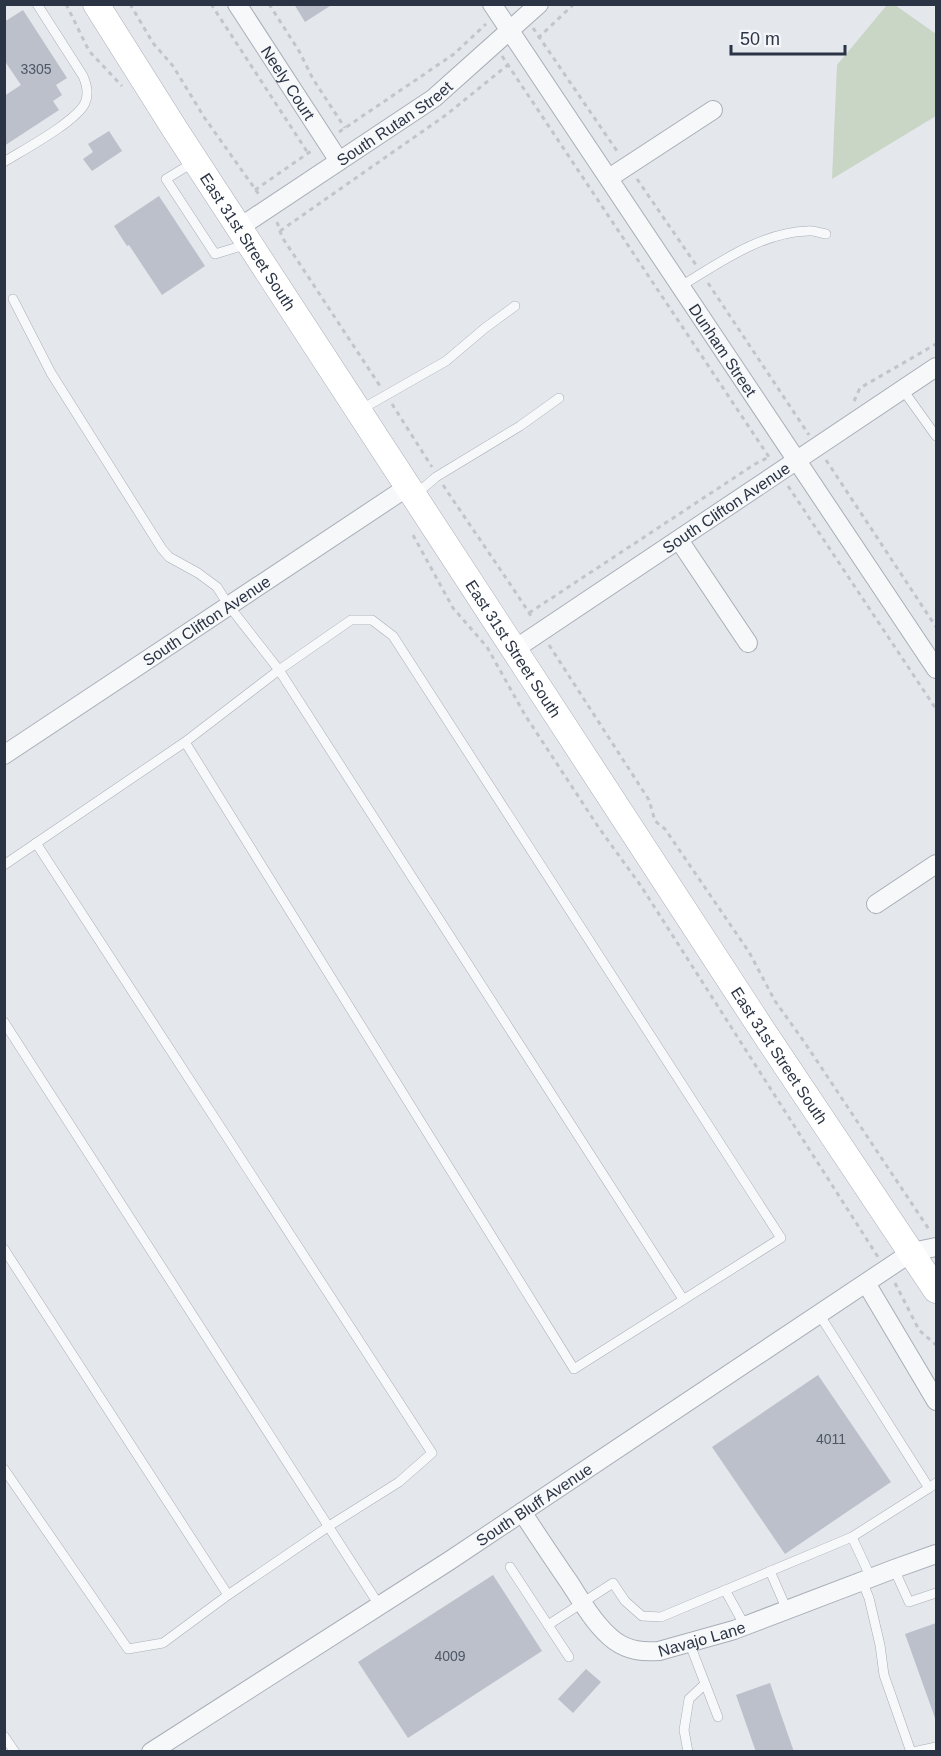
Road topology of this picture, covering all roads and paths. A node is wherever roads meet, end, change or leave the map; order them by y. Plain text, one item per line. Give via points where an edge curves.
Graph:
1 (37, 4) edge
2 (66, 4) edge
3 (96, 4) edge
4 (211, 4) edge
5 (237, 4) edge
6 (269, 4) edge
7 (539, 4) edge
8 (495, 9) edge
9 (525, 17) junction
10 (510, 30) junction
11 (494, 45) junction
12 (124, 88) dead end
13 (713, 110) dead end
14 (345, 128) junction
15 (326, 141) junction
16 (308, 153) junction
17 (196, 161) junction
18 (339, 161) junction
19 (4, 162) edge
20 (628, 166) junction
21 (609, 178) junction
22 (255, 190) dead end
23 (826, 234) dead end
24 (245, 235) junction
25 (701, 274) junction
26 (681, 286) junction
27 (13, 298) dead end
28 (515, 306) dead end
29 (936, 344) edge
30 (936, 367) edge
31 (903, 390) junction
32 (560, 398) dead end
33 (853, 404) dead end
34 (360, 410) junction
35 (936, 436) edge
36 (818, 448) junction
37 (769, 457) junction
38 (798, 461) junction
39 (780, 473) junction
40 (412, 490) junction
41 (414, 535) dead end
42 (679, 540) junction
43 (229, 606) junction
44 (529, 613) dead end
45 (936, 627) edge
46 (748, 642) dead end
47 (515, 649) junction
48 (936, 669) edge
49 (279, 670) junction
50 (936, 709) edge
51 (185, 742) junction
52 (8, 746) edge
53 (36, 843) junction
54 (4, 864) edge
55 (936, 864) edge
56 (876, 904) dead end
57 (4, 1022) edge
58 (4, 1249) edge
59 (924, 1250) edge
60 (886, 1269) junction
61 (866, 1283) junction
62 (936, 1290) edge
63 (683, 1299) junction
64 (819, 1314) junction
65 (936, 1345) edge
66 (936, 1401) edge
67 (4, 1469) edge
68 (933, 1486) edge
69 (522, 1512) junction
70 (329, 1526) junction
71 (852, 1536) junction
72 (936, 1554) edge
73 (510, 1567) dead end
74 (894, 1569) junction
75 (770, 1571) junction
76 (867, 1579) junction
77 (725, 1590) junction
78 (936, 1593) edge
79 (228, 1595) junction
80 (582, 1603) junction
81 (379, 1605) junction
82 (787, 1610) junction
83 (548, 1625) junction
84 (745, 1626) junction
85 (690, 1642) junction
86 (569, 1657) dead end
87 (705, 1684) junction
88 (718, 1717) dead end
89 (4, 1736) edge
90 (936, 1747) edge
91 (15, 1752) edge
92 (151, 1752) edge
93 (688, 1752) edge
94 (912, 1752) edge

1 - 19 lane via 83,76 87,94 84,105 70,120
2 - 12 path via 89,51
3 - 17 street, East 31st Street South
4 - 16 path
5 - 15 street, Neely Court
6 - 14 path
7 - 9 street, South Rutan Street
8 - 10 street, Dunham Street
8 - 14 path via 454,54
9 - 10 street, South Rutan Street
9 - 20 path
10 - 11 street, South Rutan Street
10 - 21 street, Dunham Street
11 - 18 street, South Rutan Street via 434,98
11 - 37 path
13 - 20 street
14 - 15 path
15 - 16 path
15 - 18 street, Neely Court
16 - 22 path
17 - 24 street, East 31st Street South
17 - 24 lane via 166,179 215,254
18 - 24 street, South Rutan Street
20 - 21 street
20 - 25 path
21 - 26 street, Dunham Street
23 - 25 lane via 810,230 781,234
24 - 34 street, East 31st Street South
25 - 26 lane
25 - 36 path
26 - 38 street, Dunham Street
27 - 43 lane via 51,373 162,549 210,581
28 - 34 lane via 446,361
29 - 33 path via 860,388
30 - 31 street, South Clifton Avenue
31 - 35 lane
31 - 36 street, South Clifton Avenue
32 - 40 lane
34 - 40 street, East 31st Street South
36 - 38 street, South Clifton Avenue
36 - 45 path
37 - 39 path
37 - 44 path
38 - 39 street, South Clifton Avenue
38 - 48 street, Dunham Street
39 - 42 street, South Clifton Avenue
39 - 50 path
40 - 43 street, South Clifton Avenue
40 - 47 street, East 31st Street South
41 - 60 path via 453,608 486,647 531,725 641,886
42 - 46 street
42 - 47 street, South Clifton Avenue
43 - 49 lane
43 - 52 street, South Clifton Avenue
47 - 59 street, East 31st Street South via 759,1025
49 - 51 lane
49 - 63 lane
49 - 63 lane via 351,621 372,620 393,636 781,1238
51 - 53 lane
51 - 63 lane via 574,1369
53 - 54 lane
53 - 70 lane via 432,1452 399,1482
55 - 56 street
57 - 70 lane
58 - 79 lane
59 - 60 street, South Bluff Avenue
59 - 62 street, East 31st Street South
60 - 61 street, South Bluff Avenue
60 - 65 path via 919,1330
61 - 64 street, South Bluff Avenue
61 - 66 street
64 - 68 lane
64 - 69 street, South Bluff Avenue
67 - 79 lane via 128,1649 163,1643
68 - 71 lane
69 - 80 street, Navajo Lane
69 - 81 street, South Bluff Avenue
70 - 79 lane
70 - 81 lane
71 - 75 lane
71 - 76 lane
72 - 74 street, Navajo Lane
73 - 83 lane
74 - 76 street, Navajo Lane
74 - 78 lane via 909,1602
75 - 77 lane
75 - 82 lane
76 - 82 street, Navajo Lane
76 - 94 lane via 884,1676
77 - 80 lane via 661,1617 642,1616 613,1583
77 - 84 lane
80 - 83 lane
80 - 85 street, Navajo Lane via 615,1641 633,1650 659,1651
81 - 92 street, South Bluff Avenue
82 - 84 street, Navajo Lane
83 - 86 lane
84 - 85 street, Navajo Lane
85 - 87 lane
87 - 88 lane
87 - 93 lane via 688,1699 684,1730
89 - 91 lane
90 - 94 lane

